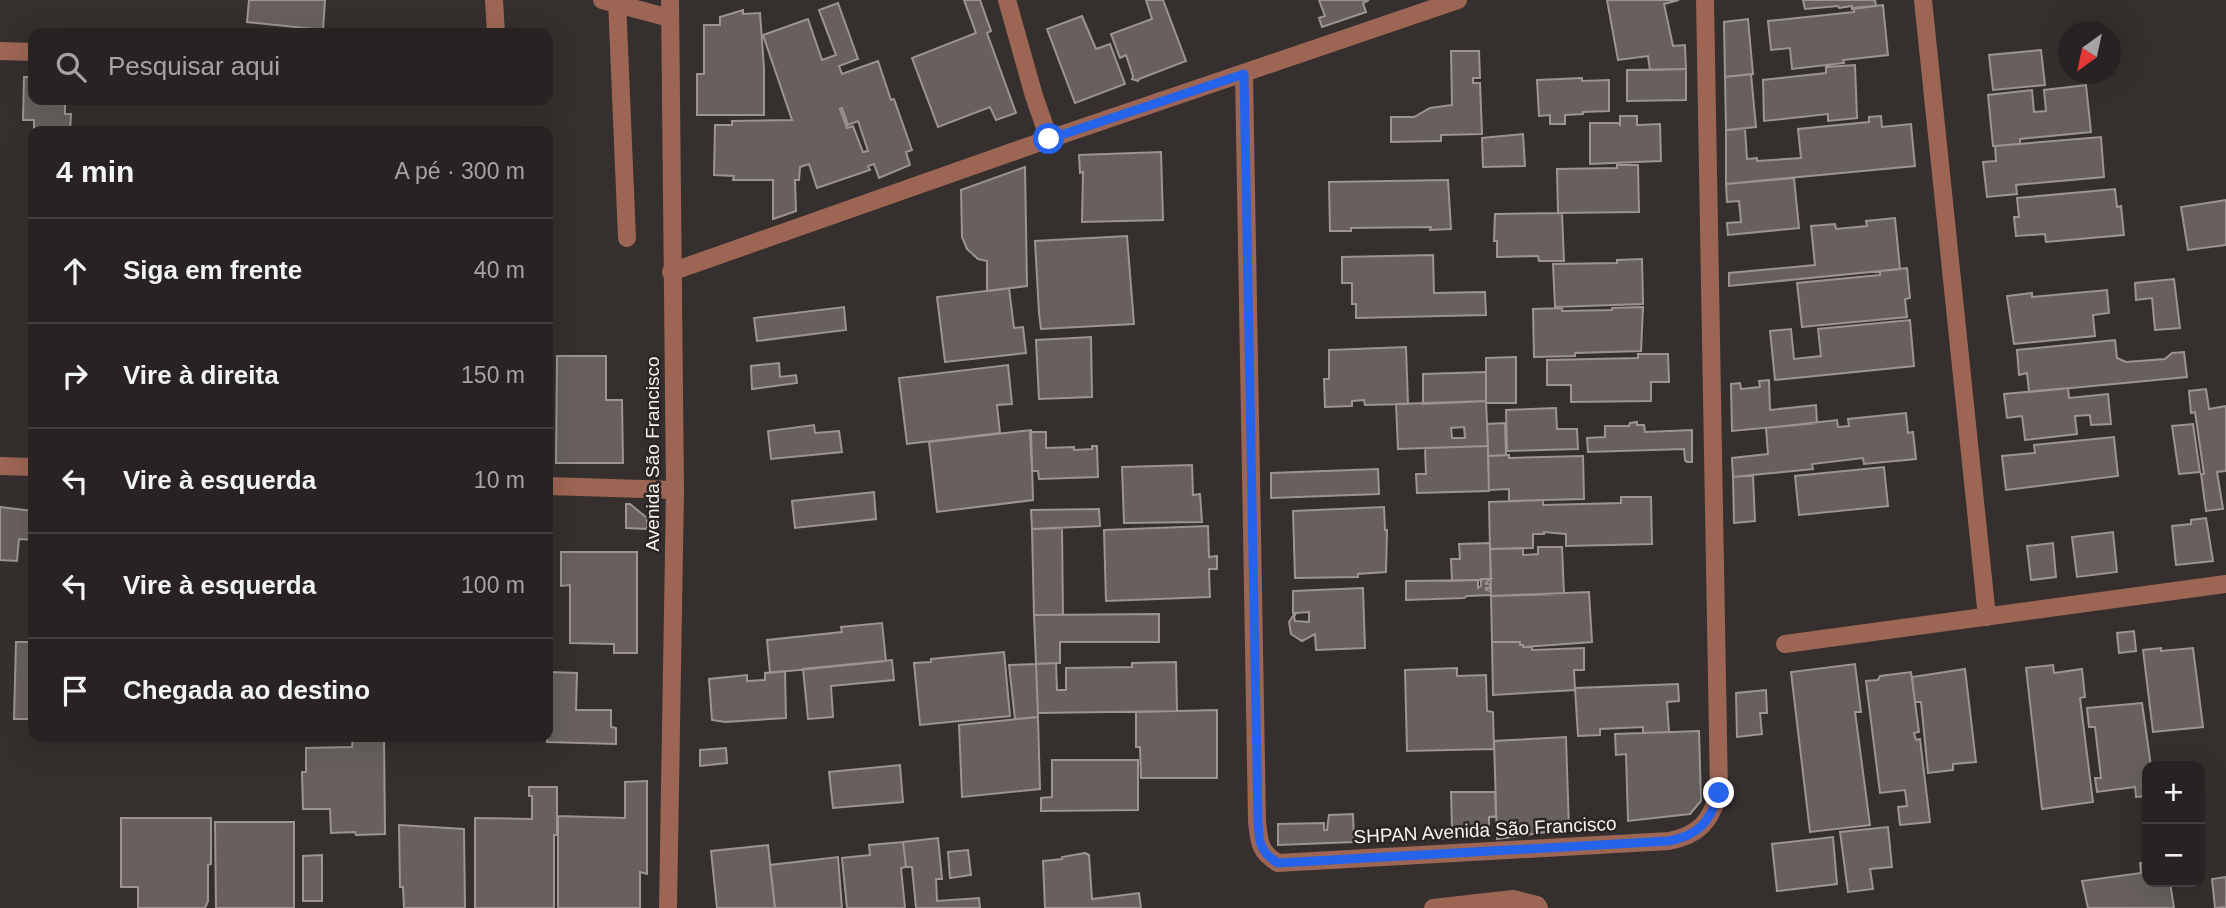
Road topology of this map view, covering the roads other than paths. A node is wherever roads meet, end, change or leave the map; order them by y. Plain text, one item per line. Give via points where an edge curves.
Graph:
1 (495, 0) edge
2 (1007, 0) edge
3 (1458, 0) edge
4 (1705, 0) edge
5 (1923, 0) edge
6 (612, 1) edge
7 (670, 9) edge
8 (496, 28) edge
9 (0, 51) edge
10 (28, 52) edge
11 (1244, 74) junction
12 (1049, 139) junction
13 (627, 238) dead end
14 (671, 272) junction
15 (0, 466) edge
16 (28, 467) edge
17 (553, 486) edge
18 (676, 490) junction
19 (2226, 584) edge
20 (1987, 617) junction
21 (1785, 644) dead end
22 (668, 908) edge
23 (1433, 908) edge
24 (1539, 908) edge

1 - 8 street
2 - 12 street
3 - 11 street
4 - 11 street, SHPAN Avenida São Francisco via 1719,793 1713,813 1701,826 1687,837 1669,841 1278,863 1262,848
5 - 20 street
6 - 7 street
6 - 13 street
7 - 14 street, Avenida São Francisco
9 - 10 street
11 - 12 street
12 - 14 street
14 - 18 street, Avenida São Francisco
15 - 16 street
17 - 18 street
18 - 22 street, Avenida São Francisco
19 - 20 street
20 - 21 street
23 - 24 street via 1513,899

